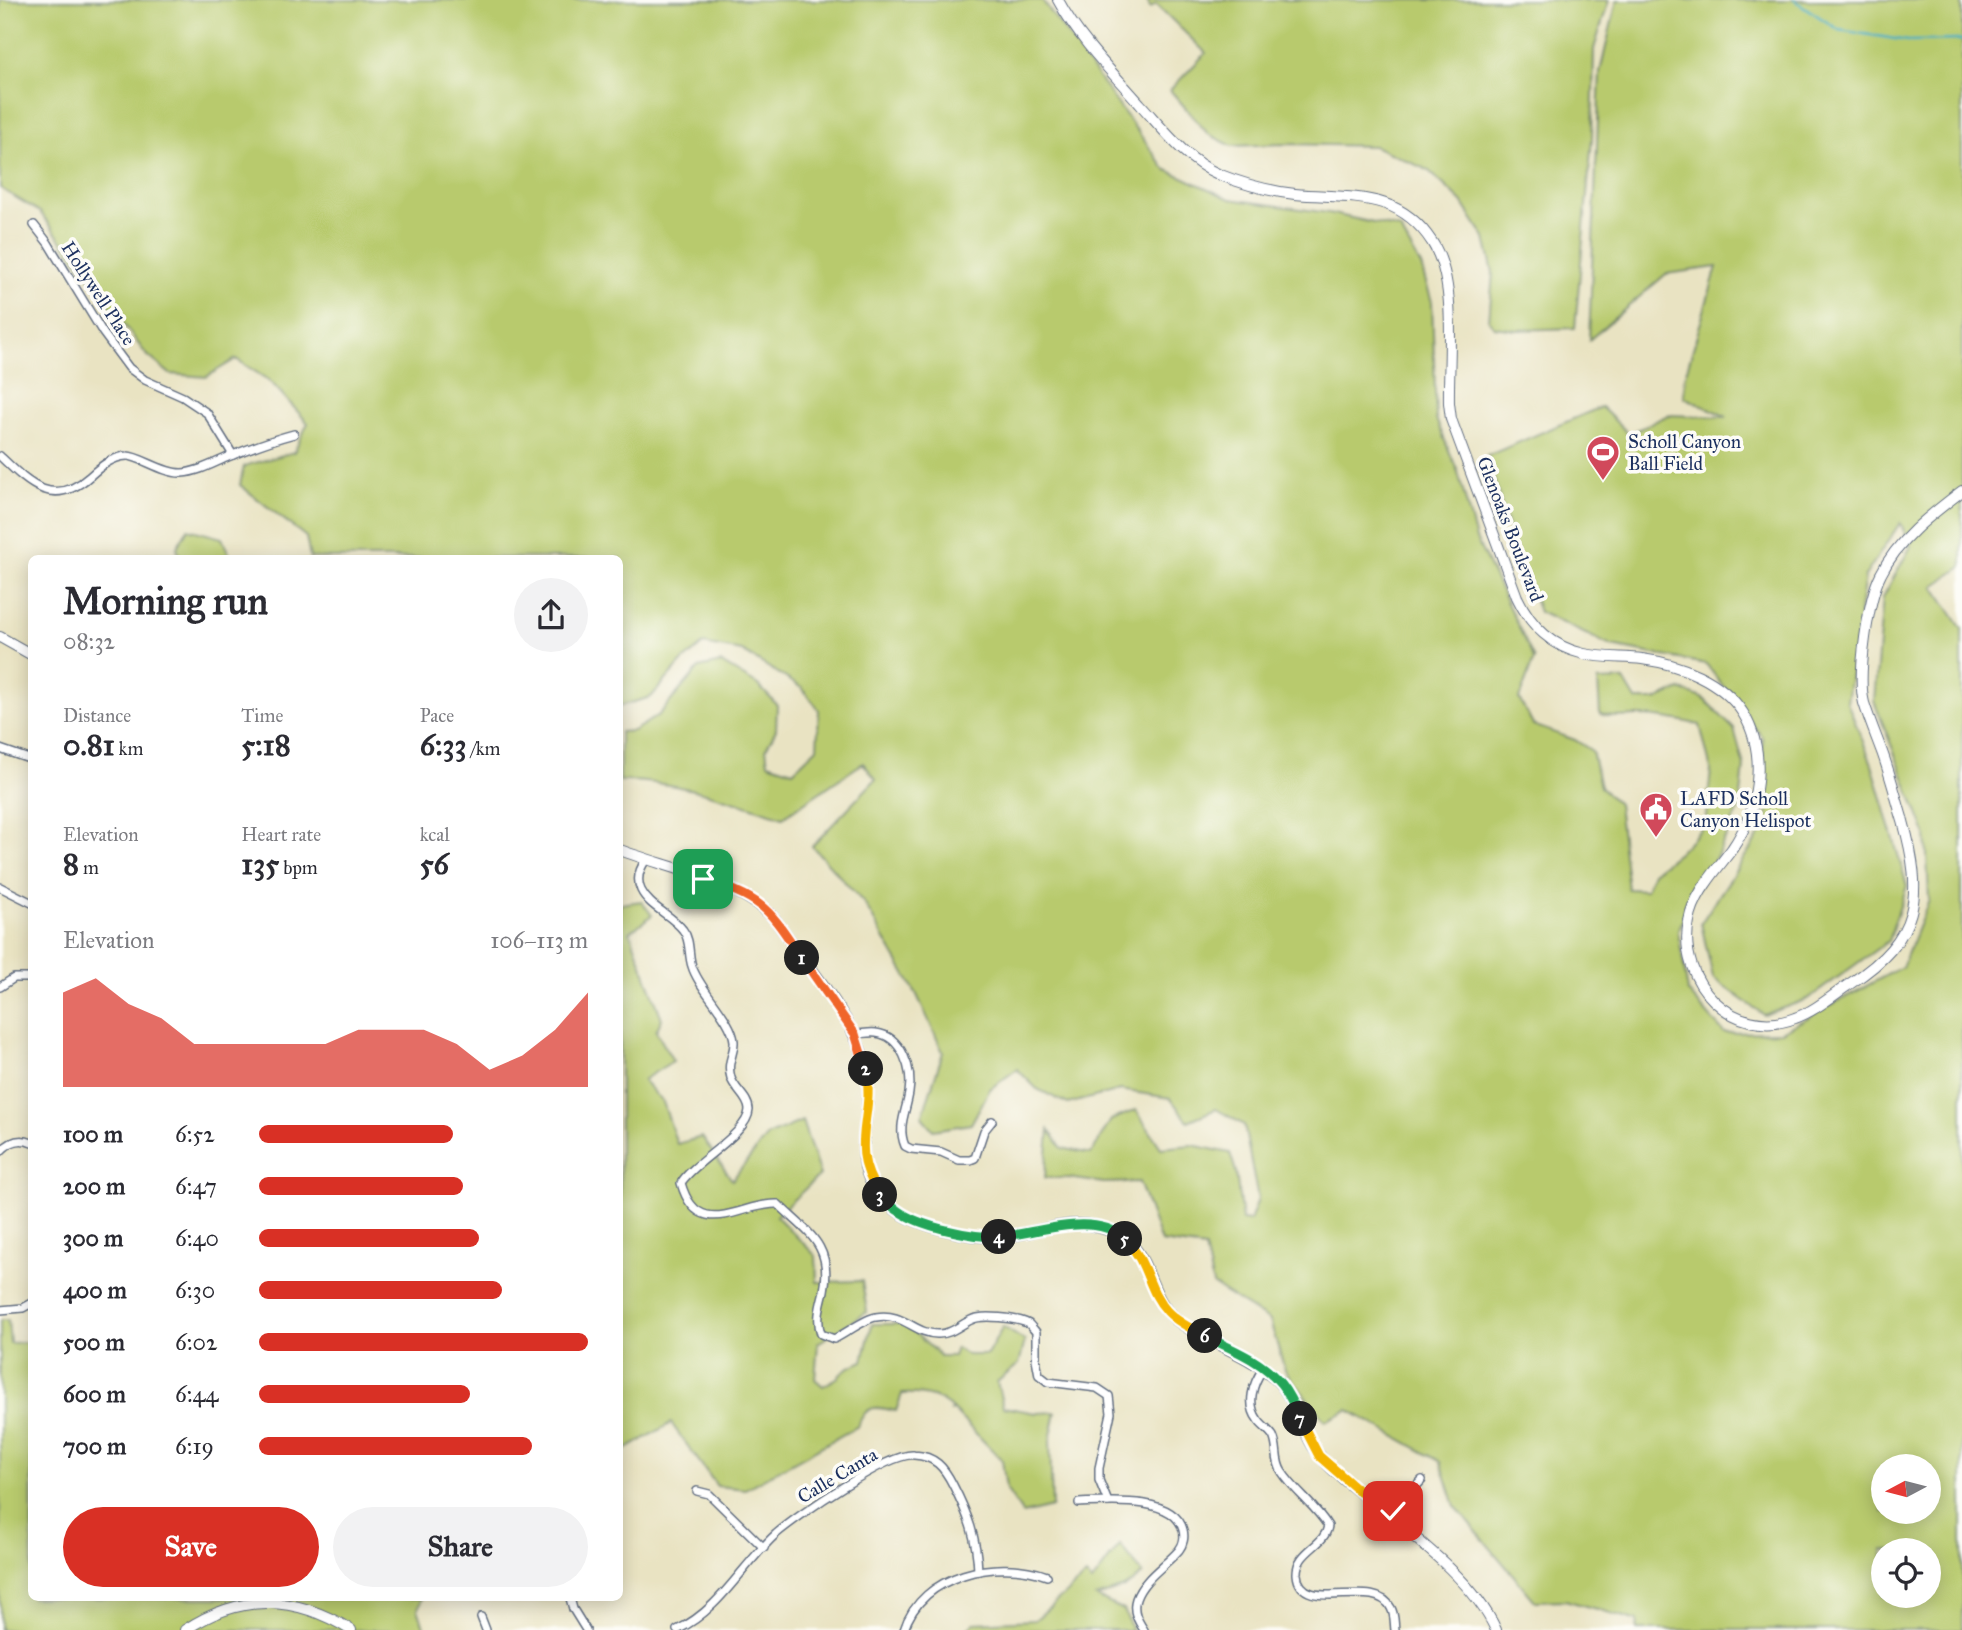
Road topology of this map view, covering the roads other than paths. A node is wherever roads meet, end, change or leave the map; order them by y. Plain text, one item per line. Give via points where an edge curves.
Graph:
1 (1058, 0) edge
2 (34, 225) dead end
3 (294, 434) dead end
4 (233, 455) junction
5 (0, 456) edge
6 (1962, 491) edge
7 (0, 637) edge
8 (28, 653) edge
9 (0, 749) edge
10 (28, 759) edge
11 (623, 851) edge
12 (646, 860) junction
13 (0, 887) edge
14 (28, 901) edge
15 (28, 978) edge
16 (0, 987) edge
17 (855, 1034) junction
18 (992, 1121) dead end
19 (28, 1142) edge
20 (0, 1152) edge
21 (28, 1305) edge
22 (0, 1310) edge
23 (1263, 1369) junction
24 (1422, 1480) dead end
25 (698, 1491) dead end
26 (1108, 1502) junction
27 (1079, 1503) dead end
28 (1388, 1516) junction
29 (764, 1548) junction
30 (978, 1571) junction
31 (1047, 1576) dead end
32 (571, 1601) edge
33 (481, 1617) dead end
34 (185, 1630) edge
35 (351, 1630) edge
36 (486, 1630) edge
37 (586, 1630) edge
38 (677, 1630) edge
39 (904, 1630) edge
40 (1144, 1630) edge
41 (1395, 1630) edge
42 (1496, 1630) edge

1 - 6 street, Glenoaks Boulevard via 1101,61 1198,163 1261,189 1391,205 1420,226 1433,243 1448,280 1451,419 1526,615 1552,640 1584,654 1663,663 1699,676 1729,697 1751,728 1759,770 1751,806 1735,844 1692,909 1687,939 1698,983 1732,1016 1762,1023 1795,1018 1864,974 1894,947 1903,932 1914,899 1913,863 1886,761 1864,701 1863,658 1880,575 1918,527
2 - 4 street, Hollywell Place via 129,368 207,413
3 - 4 street
4 - 5 street via 182,473 154,467 131,455 103,464 81,484 54,493 23,478
7 - 8 street
9 - 10 street
11 - 12 street
12 - 17 street via 759,904 774,918
12 - 26 street via 638,882 642,892 684,931 692,967 734,1041 731,1077 749,1109 724,1145 688,1172 681,1184 685,1198 709,1216 778,1204 817,1241 827,1261 817,1321 821,1334 834,1339 872,1317 885,1316 936,1335 973,1318 1029,1324 1036,1332 1040,1375 1048,1382 1097,1388 1109,1396 1111,1413 1099,1468
13 - 14 street
15 - 16 street via 14,978
17 - 18 street via 878,1033 899,1045 904,1056 910,1090 901,1127 905,1146 970,1160
17 - 23 street via 868,1076 862,1155 879,1194 898,1211 915,1220 981,1237 1078,1224 1120,1235 1141,1258 1158,1300 1168,1312
19 - 20 street via 14,1141
21 - 22 street
23 - 28 street via 1281,1383 1319,1456
23 - 41 street via 1252,1391 1254,1411 1275,1439 1276,1464 1328,1526 1301,1557 1299,1581 1319,1596 1369,1594 1381,1598 1391,1606
24 - 28 street
25 - 29 street via 709,1494
26 - 27 street
26 - 40 street via 1145,1503 1168,1512 1182,1526 1181,1548 1144,1585 1135,1601
28 - 42 street via 1457,1576 1478,1599
29 - 30 street, Calle Canta via 799,1516 880,1466 915,1455 944,1467 971,1521
29 - 38 street, Calle Canta via 709,1610
30 - 31 street via 1029,1570
30 - 39 street via 934,1588
32 - 37 street
33 - 36 street
34 - 35 street via 228,1609 279,1603 322,1614

